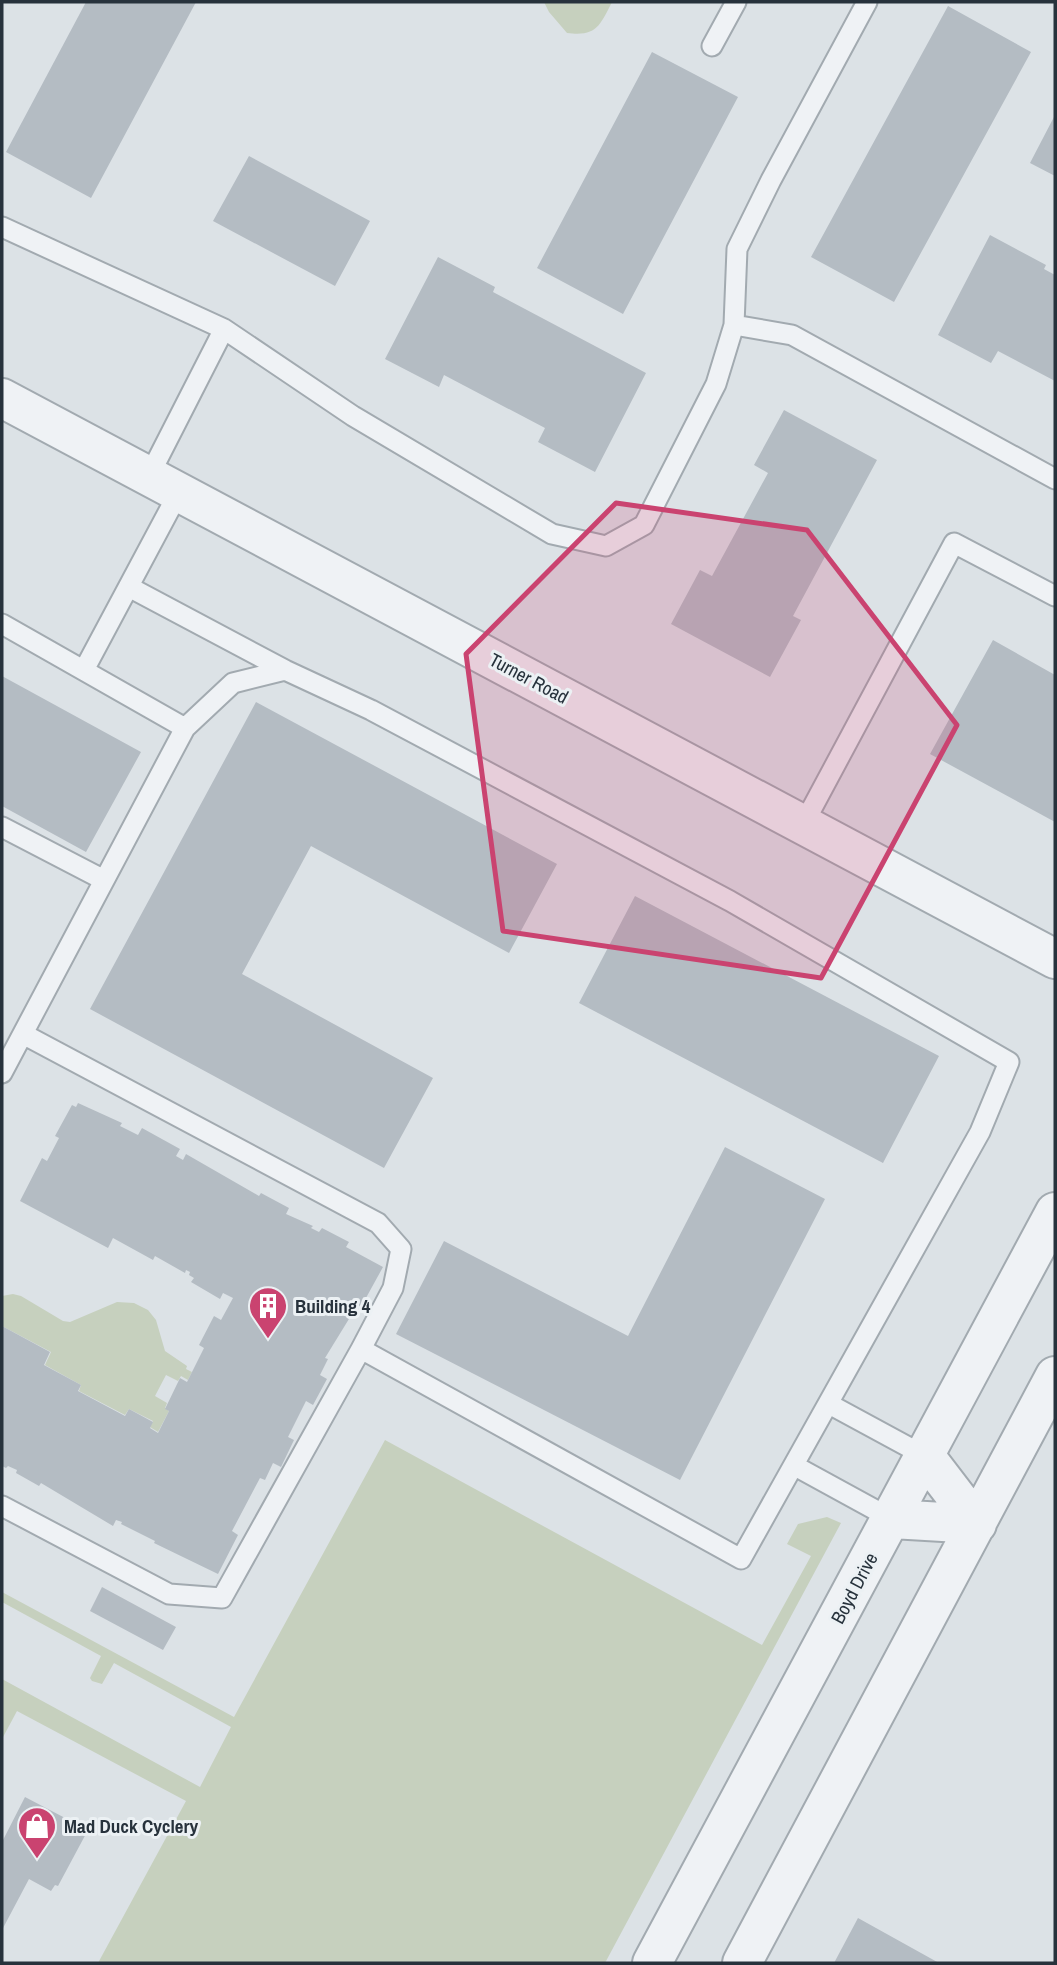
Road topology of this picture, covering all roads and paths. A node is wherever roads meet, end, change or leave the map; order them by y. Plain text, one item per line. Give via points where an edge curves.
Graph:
1 (736, 2) edge
2 (867, 2) edge
3 (712, 46) dead end
4 (2, 228) edge
5 (734, 325) junction
6 (223, 329) junction
7 (2, 398) edge
8 (1055, 479) edge
9 (164, 484) junction
10 (129, 587) junction
11 (1055, 596) edge
12 (2, 624) edge
13 (84, 670) junction
14 (285, 670) junction
15 (185, 728) junction
16 (803, 825) junction
17 (2, 827) edge
18 (104, 880) junction
19 (1055, 959) edge
20 (23, 1034) junction
21 (2, 1073) edge
22 (1055, 1212) edge
23 (361, 1349) junction
24 (1055, 1376) edge
25 (830, 1404) junction
26 (925, 1456) junction
27 (794, 1466) junction
28 (2, 1506) edge
29 (892, 1518) junction
30 (977, 1524) junction
31 (652, 1963) edge
32 (742, 1963) edge

1 - 3 lane
2 - 5 lane via 737,249
4 - 6 lane
5 - 6 lane via 716,384 644,525 606,546 552,534 353,416
5 - 8 lane via 792,335
6 - 9 lane
7 - 9 street, Turner Road
9 - 10 lane
9 - 16 street, Turner Road
10 - 13 lane
10 - 14 lane
11 - 16 lane via 954,543
12 - 13 lane
13 - 15 lane
14 - 15 lane via 233,683
14 - 25 lane via 371,710 719,894 1009,1062 980,1132
15 - 18 lane
16 - 19 street, Turner Road
17 - 18 lane
18 - 20 lane
20 - 21 lane
20 - 23 lane via 378,1223 401,1249 393,1288
22 - 26 street, Boyd Drive
23 - 27 lane via 741,1559
23 - 28 lane via 222,1598 169,1594
24 - 30 street
25 - 26 lane
25 - 27 lane
26 - 29 street, Boyd Drive
26 - 30 street
27 - 29 lane
29 - 30 street
29 - 31 street, Boyd Drive
30 - 32 street

